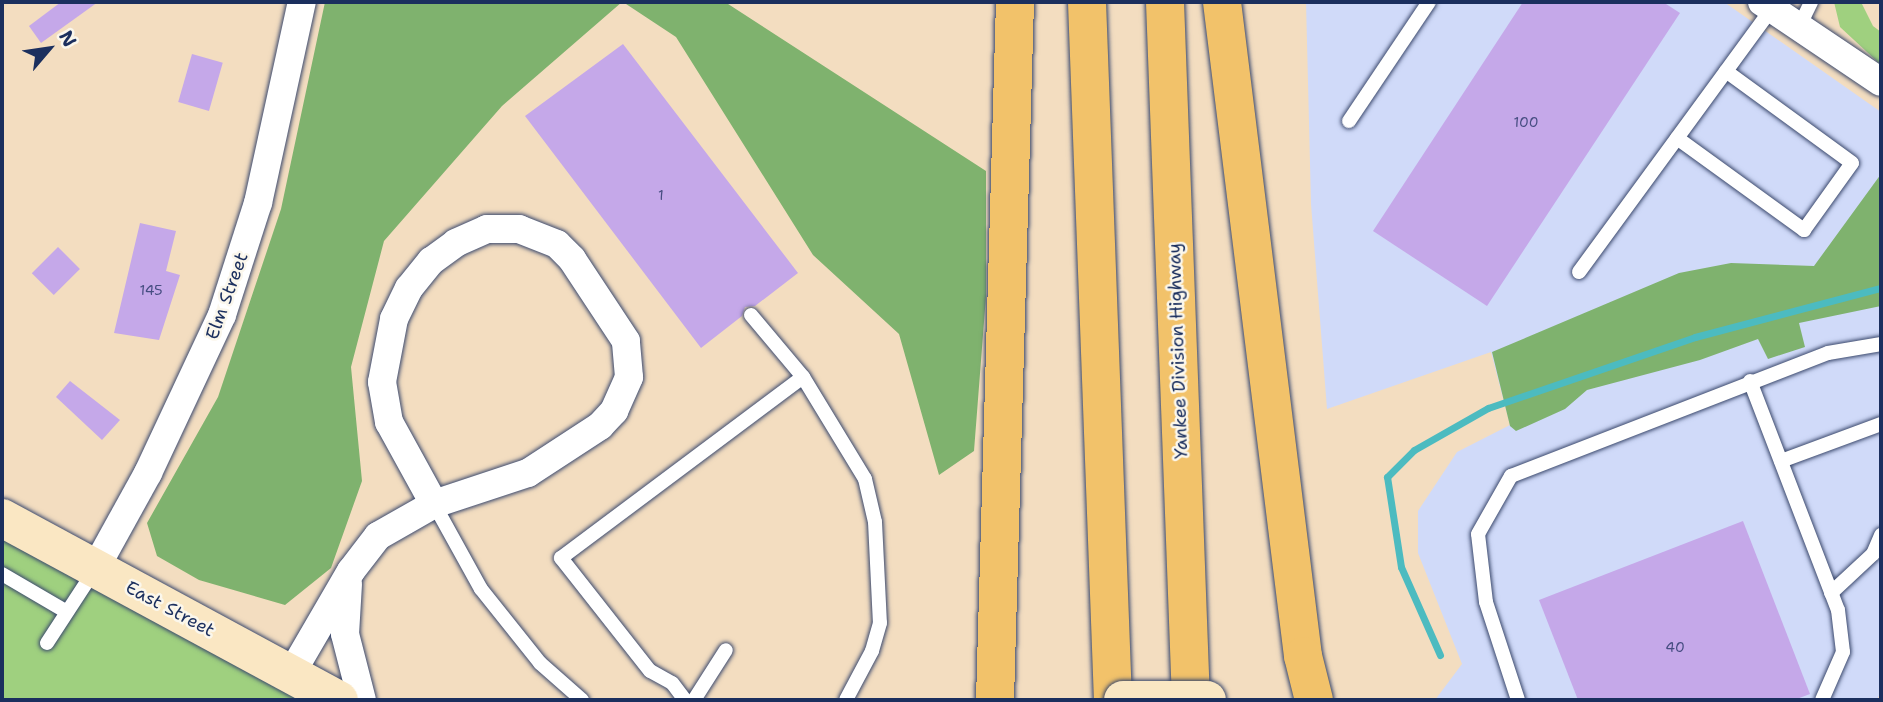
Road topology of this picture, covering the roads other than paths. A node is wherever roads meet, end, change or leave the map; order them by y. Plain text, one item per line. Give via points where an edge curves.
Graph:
1 (302, 2) edge
2 (1015, 2) edge
3 (1087, 2) edge
4 (1165, 2) edge
5 (1222, 2) edge
6 (1429, 2) edge
7 (1767, 5) edge
8 (1805, 14) edge
9 (1726, 71) junction
10 (1881, 82) edge
11 (1349, 121) dead end
12 (1677, 138) junction
13 (1579, 272) dead end
14 (751, 315) dead end
15 (1881, 344) edge
16 (803, 377) junction
17 (1750, 381) junction
18 (1881, 424) edge
19 (1781, 461) junction
20 (434, 504) junction
21 (2, 518) edge
22 (1881, 535) edge
23 (95, 569) junction
24 (351, 571) junction
25 (2, 574) edge
26 (1831, 593) junction
27 (68, 612) junction
28 (47, 643) dead end
29 (726, 650) dead end
30 (291, 674) junction
31 (339, 700) edge
32 (362, 700) edge
33 (582, 700) edge
34 (685, 700) edge
35 (695, 700) edge
36 (846, 700) edge
37 (995, 700) edge
38 (1113, 700) edge
39 (1123, 700) edge
40 (1191, 700) edge
41 (1206, 700) edge
42 (1314, 700) edge
43 (1518, 700) edge
44 (1822, 700) edge

1 - 23 street, Elm Street via 258,204 222,315 148,473
2 - 37 highway
3 - 38 highway
4 - 40 highway, Yankee Division Highway
5 - 42 highway via 1303,656
6 - 11 lane
7 - 8 street
7 - 9 lane
8 - 10 street
9 - 12 lane
9 - 12 lane via 1852,163 1804,230
12 - 13 lane
14 - 16 lane
15 - 17 lane via 1828,353
16 - 34 lane via 561,558 650,671 672,683
16 - 36 lane via 865,478 875,522 880,623 872,651
17 - 19 lane
17 - 43 lane via 1511,476 1478,534 1486,602
18 - 19 lane
19 - 26 lane
20 - 20 street via 528,473 556,457 614,411 629,377 626,341 572,259 557,244 519,229 487,229 456,243 431,261 409,288 394,319 382,382 389,422
20 - 24 street via 378,536
20 - 33 lane via 481,589 540,663
21 - 23 main road, East Street
22 - 26 lane via 1873,554
23 - 27 lane
23 - 30 main road, East Street
24 - 30 street
24 - 32 street via 343,613 348,656
25 - 27 lane
26 - 44 lane via 1843,652
27 - 28 lane
29 - 35 lane
30 - 31 main road, East Street
39 - 41 main road, bridge

